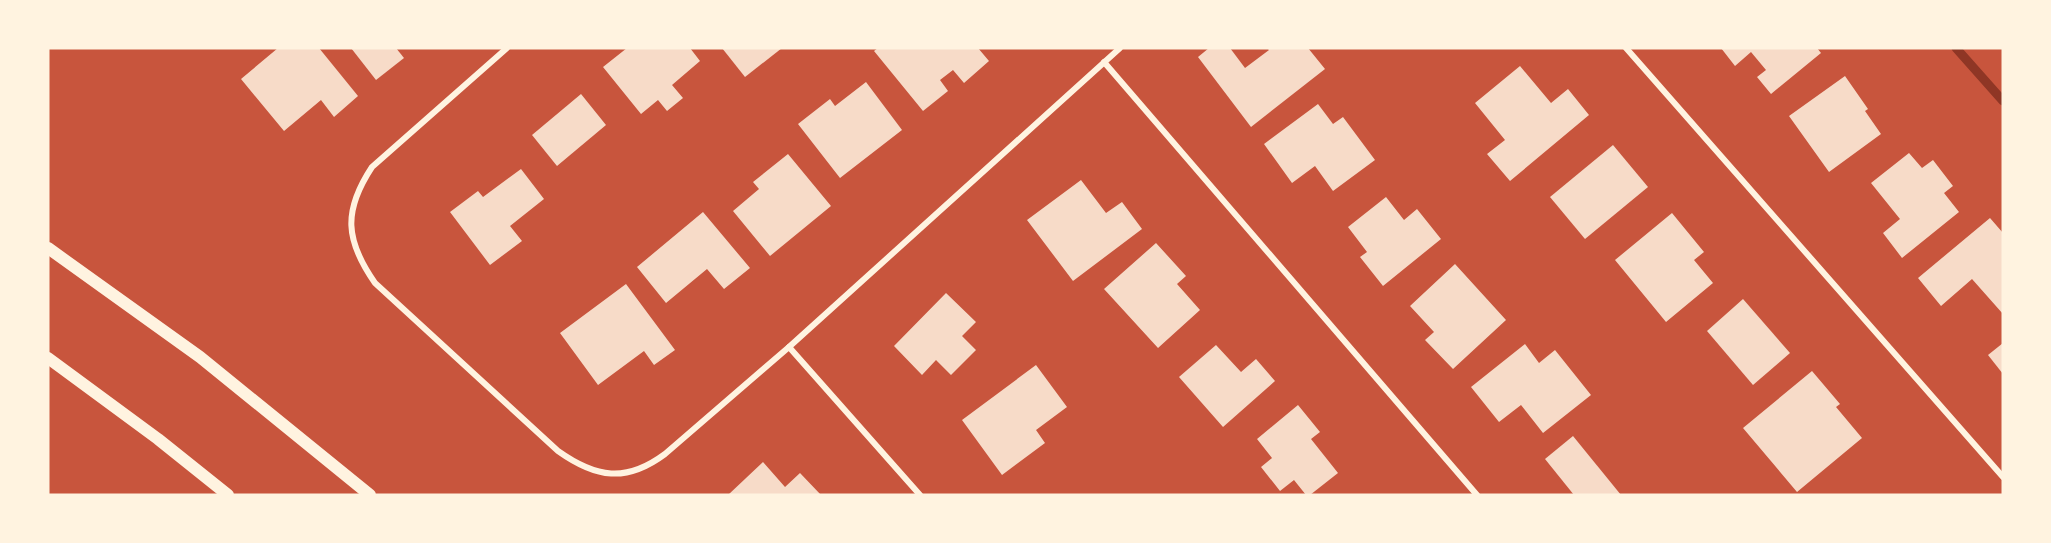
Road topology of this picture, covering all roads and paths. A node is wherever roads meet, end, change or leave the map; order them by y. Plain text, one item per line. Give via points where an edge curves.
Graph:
1 (507, 48) edge
2 (1120, 48) edge
3 (1626, 48) edge
4 (1104, 62) junction
5 (48, 248) edge
6 (789, 347) junction
7 (48, 358) edge
8 (2003, 477) edge
9 (228, 495) edge
10 (370, 495) edge
11 (920, 495) edge
12 (1478, 495) edge

1 - 6 street via 372,167 358,187 351,238 375,283 558,451 580,466 604,474 629,473 649,466
2 - 4 street
3 - 8 street
4 - 6 street
4 - 12 street
5 - 10 main road via 200,357
6 - 11 street
7 - 9 main road

